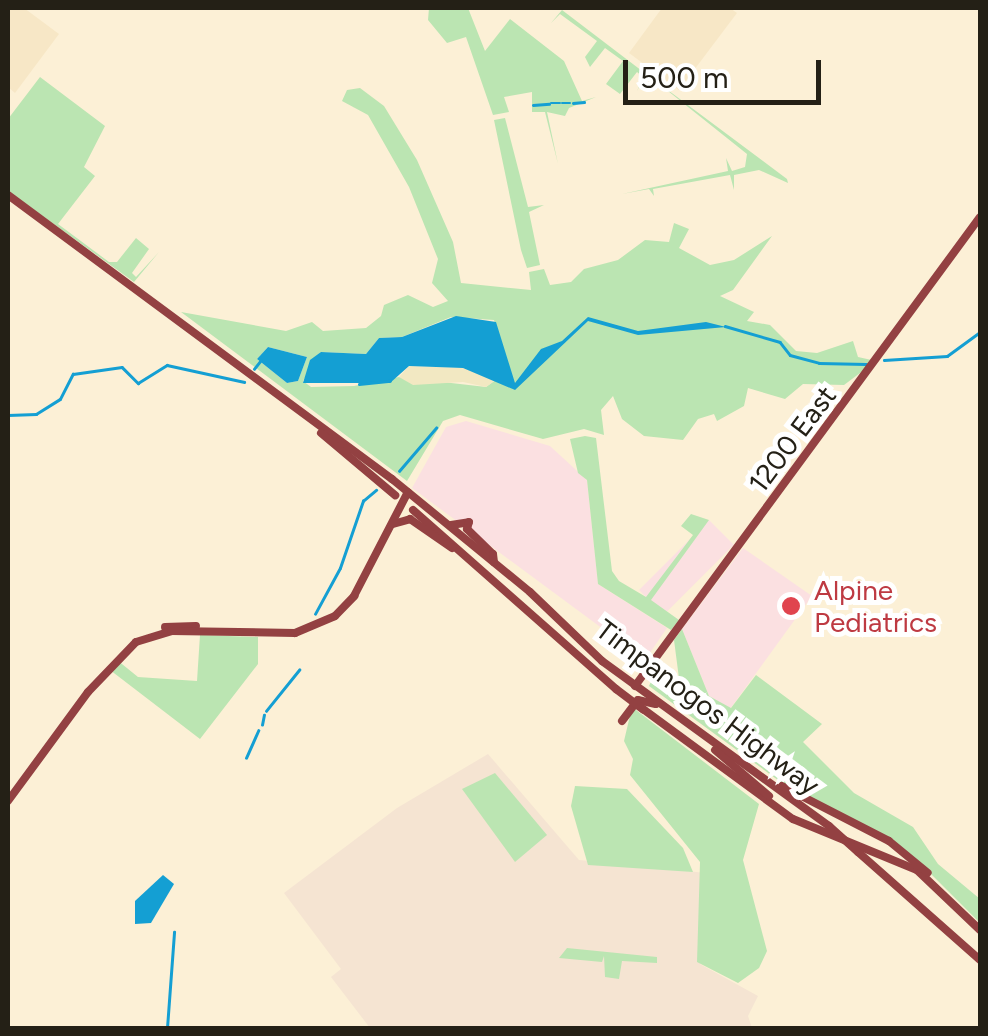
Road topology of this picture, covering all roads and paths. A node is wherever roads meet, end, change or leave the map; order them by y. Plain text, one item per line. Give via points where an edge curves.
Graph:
1 (8, 195) edge
2 (980, 216) edge
3 (291, 408) junction
4 (408, 492) junction
5 (395, 495) dead end
6 (429, 509) junction
7 (398, 510) junction
8 (413, 510) dead end
9 (448, 524) junction
10 (387, 532) junction
11 (494, 562) junction
12 (493, 575) junction
13 (636, 686) junction
14 (663, 706) junction
15 (622, 720) dead end
16 (8, 798) edge
17 (828, 830) junction
18 (980, 928) edge
19 (980, 960) edge

1 - 3 main road
2 - 13 main road, 1200 East
3 - 4 main road, Timpanogos Highway
3 - 5 main road
4 - 6 main road, Timpanogos Highway
4 - 7 main road
4 - 16 main road via 333,613 295,628 178,626 132,638 88,686
6 - 7 main road
6 - 9 main road, Timpanogos Highway
7 - 10 main road
8 - 12 main road
9 - 11 main road, Timpanogos Highway
9 - 11 main road via 468,522
10 - 12 main road via 398,519 410,520
10 - 16 main road via 354,596 320,626 295,633 172,631 127,648
11 - 13 main road, Timpanogos Highway
12 - 17 main road, bridge via 616,689 784,813
13 - 14 main road, Timpanogos Highway
14 - 15 main road via 638,700
14 - 17 main road, Timpanogos Highway
14 - 17 main road via 790,814
14 - 18 main road via 788,789 898,847
17 - 18 main road via 908,864
17 - 19 main road, Timpanogos Highway, bridge

